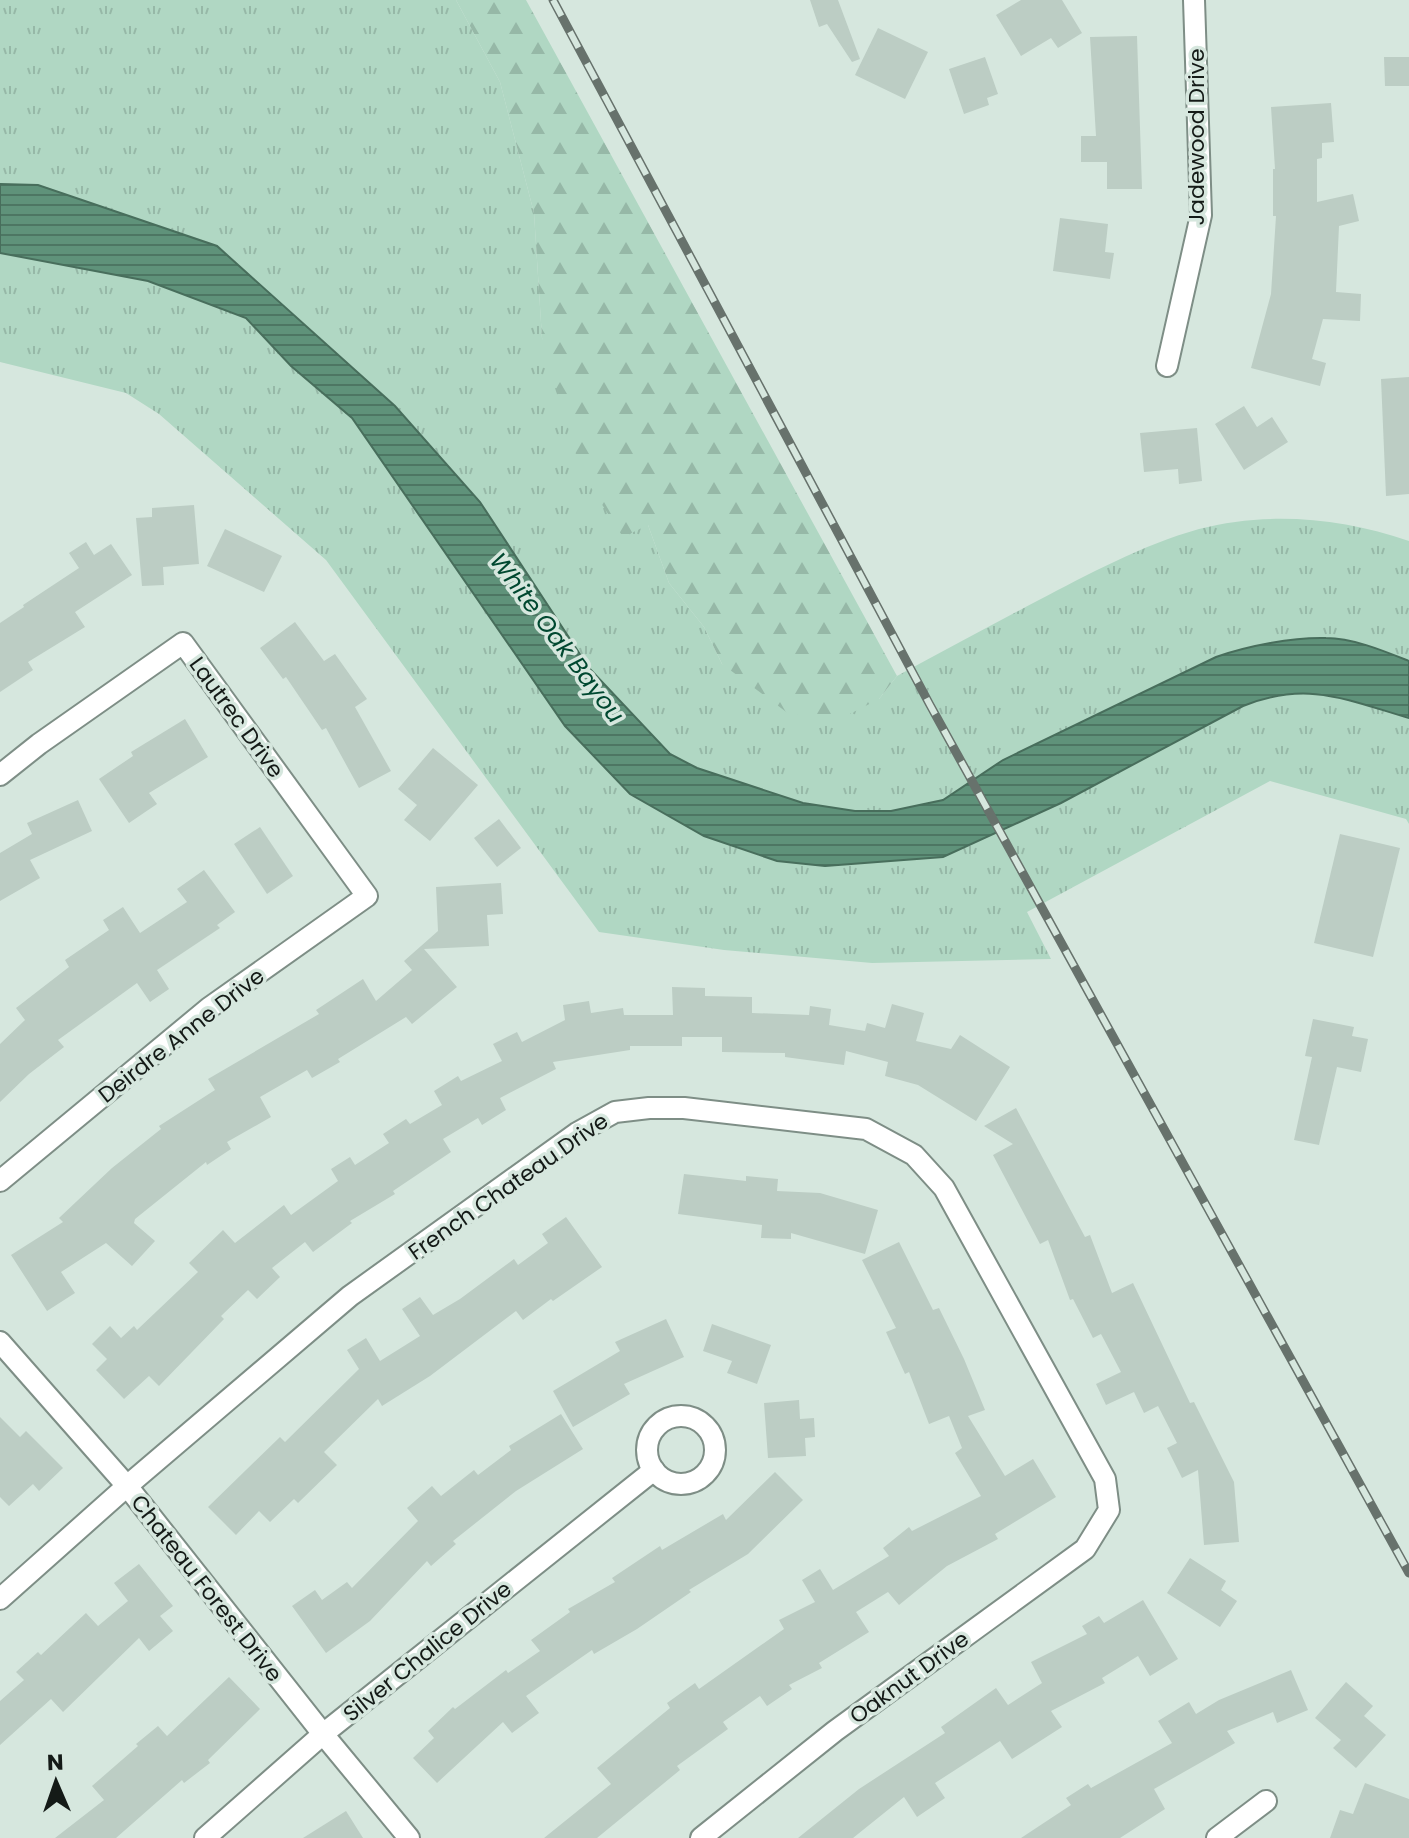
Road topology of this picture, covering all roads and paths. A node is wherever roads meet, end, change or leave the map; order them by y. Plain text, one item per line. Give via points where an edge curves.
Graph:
1 (1194, 0) edge
2 (1167, 366) dead end
3 (0, 775) edge
4 (367, 896) joint
5 (0, 1181) edge
6 (0, 1342) edge
7 (654, 1470) dead end
8 (127, 1486) junction
9 (1109, 1510) joint
10 (0, 1599) edge
11 (323, 1734) junction
12 (1266, 1801) dead end
13 (205, 1838) edge
14 (409, 1838) edge
15 (701, 1838) edge
16 (1217, 1838) edge

1 - 2 street, Jadewood Drive via 1201,215
3 - 4 street, Lautrec Drive via 183,643
4 - 5 street, Deirdre Anne Drive via 209,1008
6 - 8 street, Chateau Forest Drive
7 - 11 street, Silver Chalice Drive
8 - 9 street, French Chateau Drive via 350,1296 577,1133 615,1112 684,1108 866,1129 914,1155 944,1188 983,1255 1105,1479
8 - 10 street, French Chateau Drive
8 - 11 street, Chateau Forest Drive
9 - 15 street, Oaknut Drive via 1085,1549 835,1731
11 - 13 street, Silver Chalice Drive
11 - 14 street, Chateau Forest Drive
12 - 16 street

